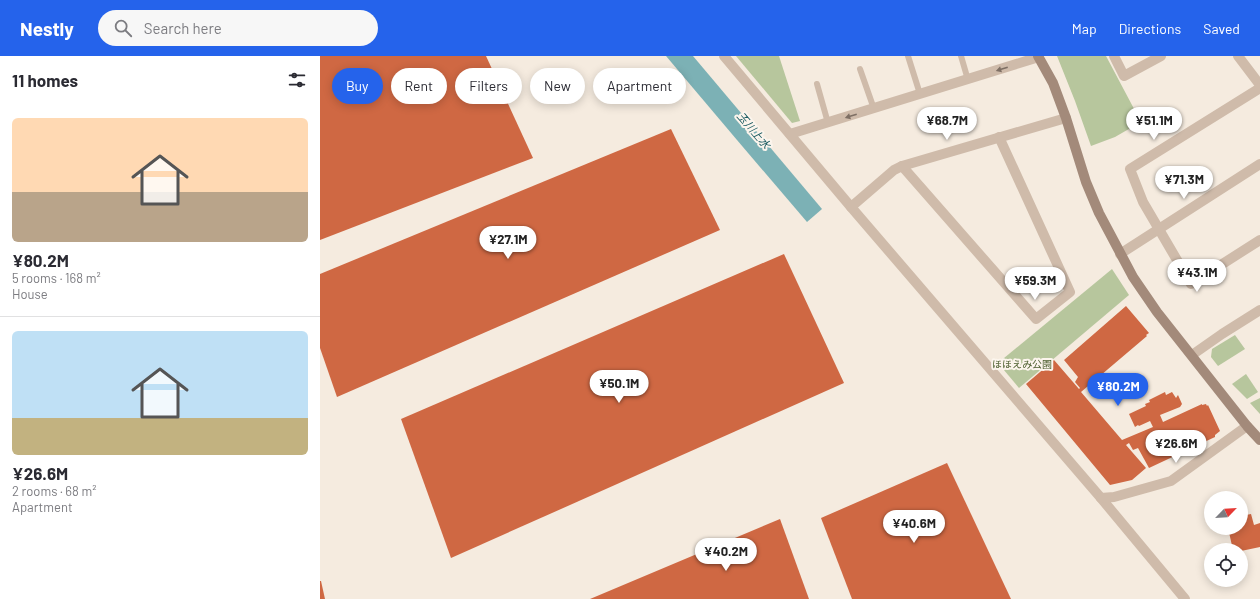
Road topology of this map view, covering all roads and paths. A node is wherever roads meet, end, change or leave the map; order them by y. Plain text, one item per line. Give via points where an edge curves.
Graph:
1 (724, 56) edge
2 (908, 56) edge
3 (961, 56) edge
4 (1114, 56) edge
5 (1161, 56) edge
6 (1238, 56) edge
7 (1038, 57) edge
8 (860, 69) dead end
9 (968, 80) junction
10 (817, 84) dead end
11 (1260, 85) edge
12 (1260, 88) edge
13 (920, 94) junction
14 (874, 109) junction
15 (1066, 118) junction
16 (828, 123) junction
17 (790, 134) junction
18 (999, 137) junction
19 (1260, 164) edge
20 (902, 166) junction
21 (851, 207) junction
22 (1158, 230) junction
23 (1260, 240) edge
24 (1120, 254) junction
25 (1260, 310) edge
26 (1192, 356) junction
27 (1247, 426) junction
28 (1260, 440) edge
29 (1101, 498) junction
30 (1185, 599) edge

1 - 17 street
2 - 13 lane
3 - 9 lane
4 - 5 street via 1124,76
6 - 11 street
7 -> 9 street
7 - 15 street via 1053,83
8 - 14 lane
9 - 13 street
10 - 16 lane
12 - 22 street via 1130,169
13 - 14 street
14 -> 16 street
15 - 18 street
15 - 24 street via 1086,182
16 - 17 street
17 - 21 street
18 - 20 street
18 - 20 street via 1070,292 1036,319
19 - 22 street
20 - 21 street
21 - 29 street
22 - 23 street via 1191,284
22 - 24 street
24 - 26 street via 1157,312
25 - 26 street
26 - 27 street
27 - 28 street
27 - 29 street via 1171,481 1114,497
29 - 30 street

